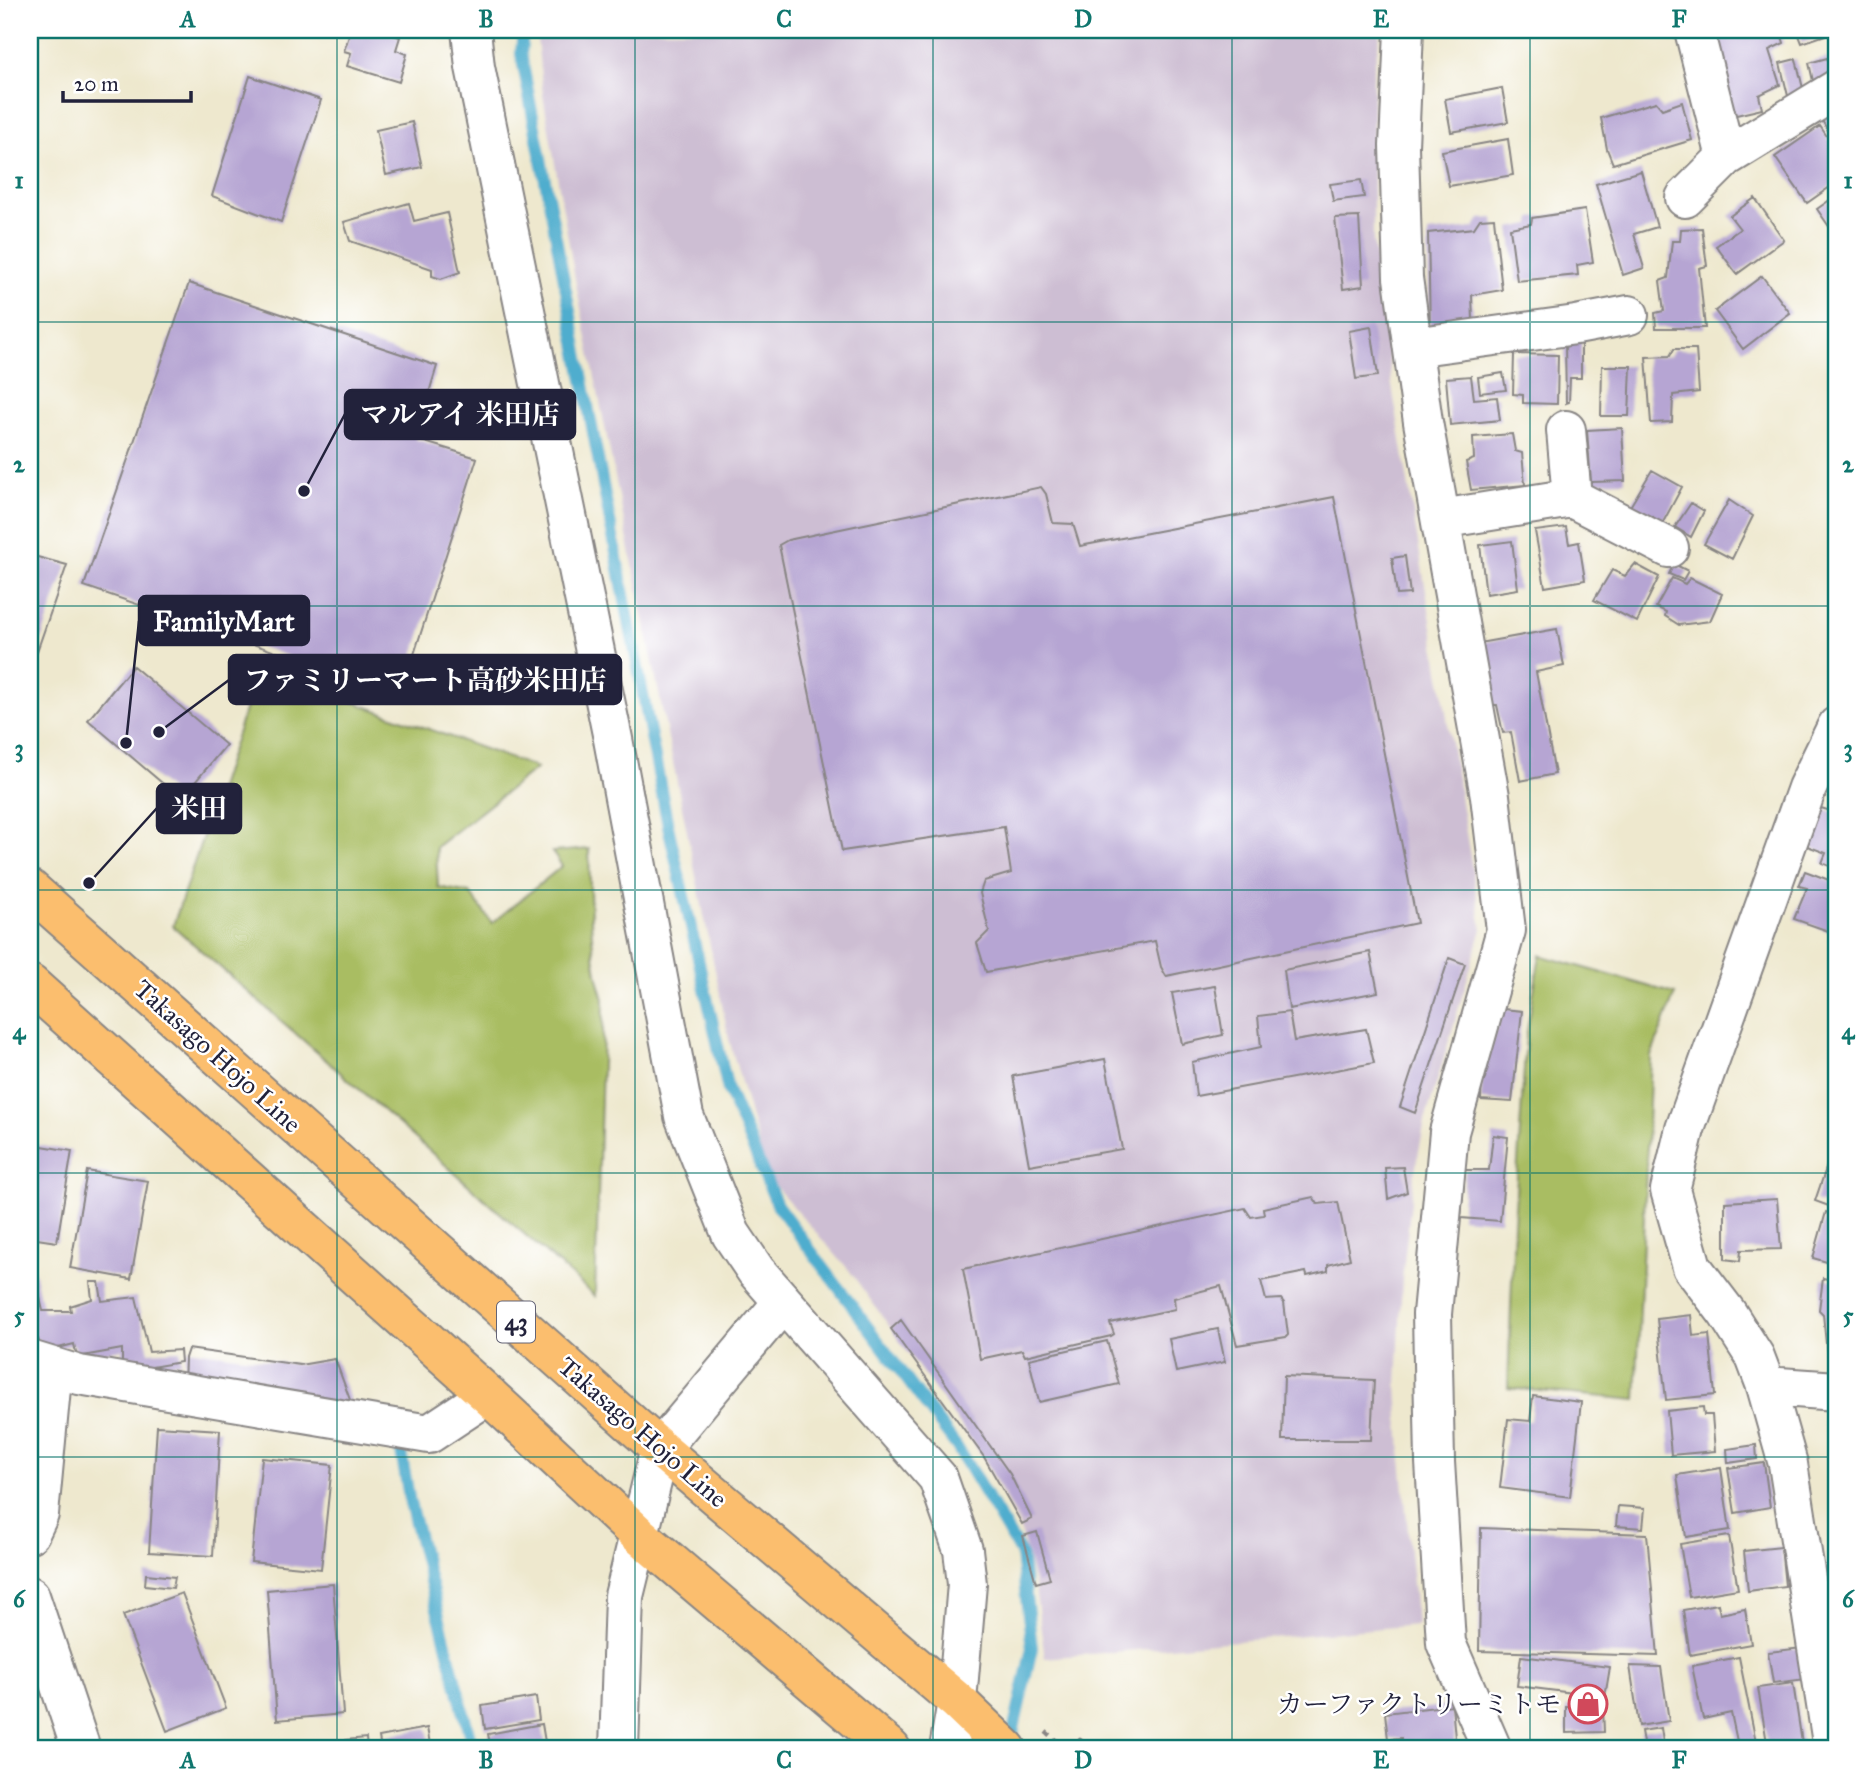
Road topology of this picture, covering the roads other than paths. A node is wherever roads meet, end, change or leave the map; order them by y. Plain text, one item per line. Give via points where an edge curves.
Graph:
1 (471, 30) edge
2 (1404, 30) edge
3 (1694, 30) edge
4 (1837, 89) edge
5 (1726, 157) junction
6 (1685, 198) dead end
7 (1629, 315) dead end
8 (1413, 347) junction
9 (1566, 430) dead end
10 (1572, 498) junction
11 (1441, 519) junction
12 (1669, 548) dead end
13 (1837, 726) edge
14 (1826, 776) edge
15 (30, 889) edge
16 (30, 984) edge
17 (783, 1303) junction
18 (41, 1363) edge
19 (1766, 1386) junction
20 (1837, 1391) edge
21 (488, 1395) junction
22 (660, 1449) junction
23 (30, 1533) edge
24 (639, 1535) junction
25 (30, 1596) edge
26 (1824, 1608) edge
27 (957, 1701) junction
28 (81, 1749) edge
29 (619, 1749) edge
30 (891, 1749) edge
31 (948, 1749) edge
32 (1007, 1749) edge
33 (1492, 1749) edge
34 (1833, 1749) edge

1 - 17 street via 684,1116 731,1234
2 - 8 street via 1399,146 1403,278
3 - 5 street
4 - 5 street
5 - 6 street
7 - 8 street
8 - 11 street
9 - 10 street
10 - 11 street
10 - 12 street
11 - 33 street via 1490,796 1506,930 1449,1132 1432,1314 1446,1643
13 - 14 street
14 - 19 street via 1685,1129 1670,1190 1692,1267 1755,1357
15 - 22 main road, Takasago Hojo Line / 43
16 - 21 main road
17 - 22 street
17 - 27 street via 939,1478 962,1550 967,1584
18 - 21 street via 79,1375 429,1434
18 - 23 street via 39,1514
19 - 20 street
19 - 26 street
21 - 24 main road
22 - 24 street
22 - 27 main road, Takasago Hojo Line / 43
24 - 29 street via 624,1596
24 - 30 main road
25 - 28 street
26 - 34 street
27 - 31 street
27 - 32 main road, Takasago Hojo Line / 43

